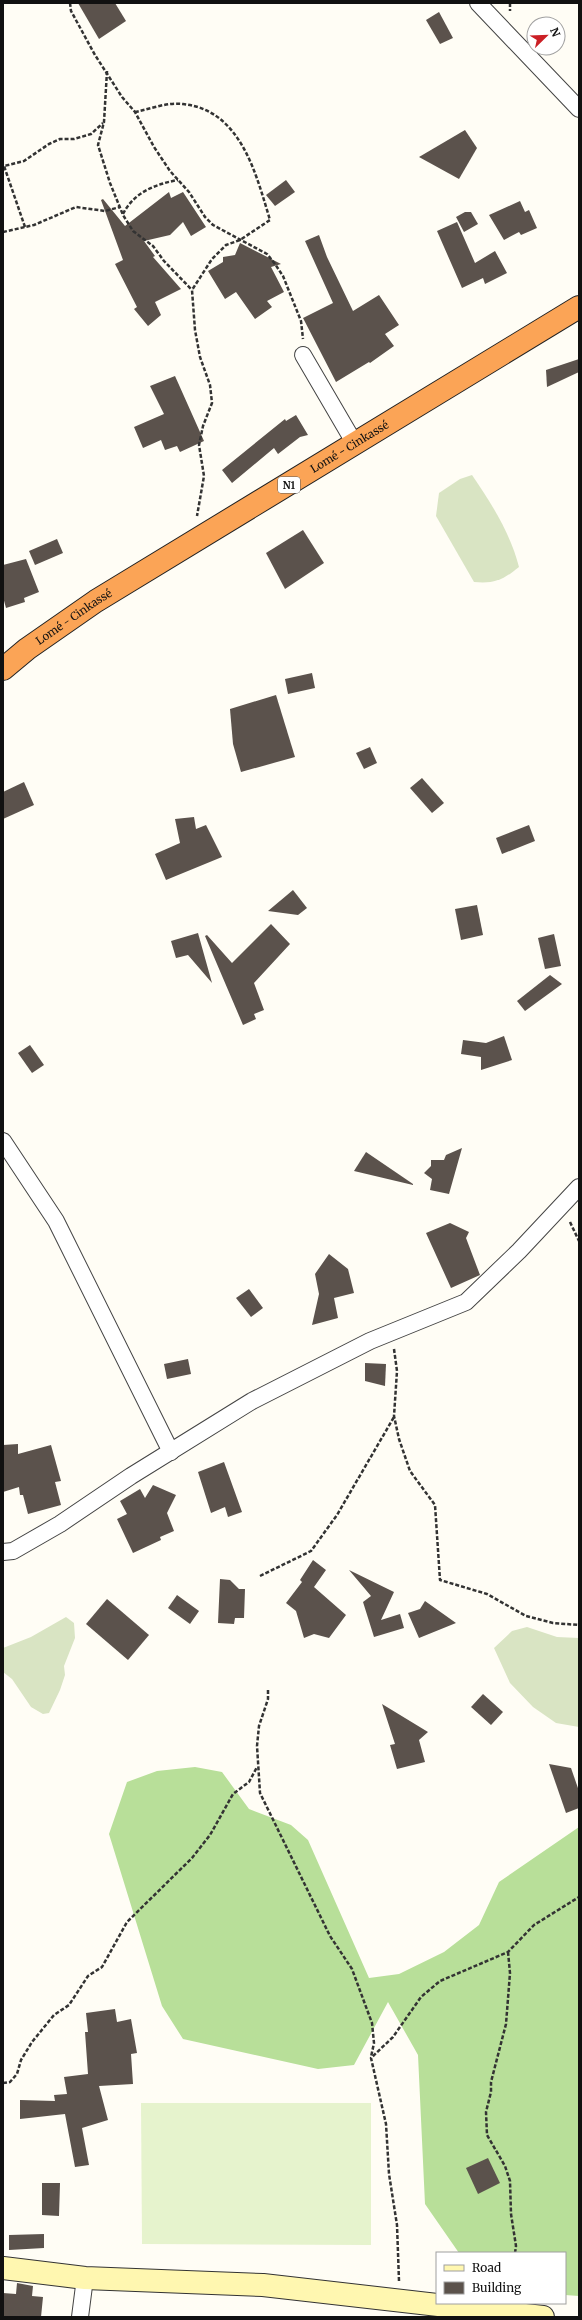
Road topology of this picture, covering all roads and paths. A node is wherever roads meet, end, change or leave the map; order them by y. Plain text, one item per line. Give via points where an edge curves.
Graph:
1 (70, 3) edge
2 (478, 3) edge
3 (107, 70) junction
4 (579, 109) edge
5 (135, 112) junction
6 (104, 122) junction
7 (178, 180) junction
8 (120, 207) junction
9 (123, 215) junction
10 (25, 227) junction
11 (3, 232) edge
12 (240, 240) junction
13 (192, 290) junction
14 (579, 307) edge
15 (303, 355) joint
16 (355, 444) junction
17 (194, 522) dead end
18 (3, 669) edge
19 (3, 1141) edge
20 (579, 1187) edge
21 (391, 1332) junction
22 (394, 1416) junction
23 (171, 1452) junction
24 (3, 1552) edge
25 (260, 1576) dead end
26 (579, 1625) edge
27 (268, 1690) dead end
28 (257, 1767) junction
29 (579, 1897) edge
30 (508, 1952) junction
31 (371, 2058) junction
32 (3, 2083) edge
33 (515, 2252) edge
34 (3, 2268) edge
35 (85, 2278) junction
36 (398, 2300) junction
37 (491, 2314) edge
38 (80, 2317) edge
39 (543, 2317) edge

1 - 3 path via 74,16 95,55
2 - 4 street
3 - 5 path via 122,97
3 - 6 path
5 - 7 path via 154,147
5 - 12 path via 183,104 209,111 236,134 257,176 270,220
6 - 8 path via 98,145
6 - 10 path via 91,134 74,139 60,139 24,161 4,166
7 - 9 path via 147,189 127,207
7 - 12 path via 213,225
8 - 9 path
8 - 10 path via 104,211 76,207
9 - 13 path via 133,231 154,246
10 - 11 path
12 - 13 path via 226,245 212,259
12 - 15 path via 267,254 283,276 301,321
13 - 17 path via 199,350 210,385 212,403 202,426 199,445 204,476
14 - 16 highway, Lomé - Cinkassé / N1
15 - 16 street
16 - 18 highway, Lomé - Cinkassé / N1 via 96,601
19 - 23 street via 56,1222
20 - 21 street via 520,1251 466,1302
21 - 22 path via 397,1371
21 - 23 street via 252,1401
22 - 25 path via 338,1515 311,1551
22 - 26 path via 410,1471 435,1505 440,1580 487,1594 526,1616 553,1623
23 - 24 street via 60,1524 13,1551
27 - 28 path via 256,1746
28 - 31 path via 260,1793 330,1936 352,1970 372,2023 374,2043
28 - 32 path via 249,1782 233,1794 210,1835 192,1858 127,1922 102,1967 88,1976 69,2005 54,2015 20,2060 17,2074 10,2082
29 - 30 path via 534,1925
30 - 31 path via 440,1981 421,1997 393,2037
30 - 33 path via 510,1973 506,2024 486,2112 487,2135 505,2166 510,2181
31 - 36 path via 386,2124 389,2174 397,2225
34 - 35 main road
35 - 36 main road via 263,2284
35 - 38 street
36 - 37 main road
37 - 39 main road

